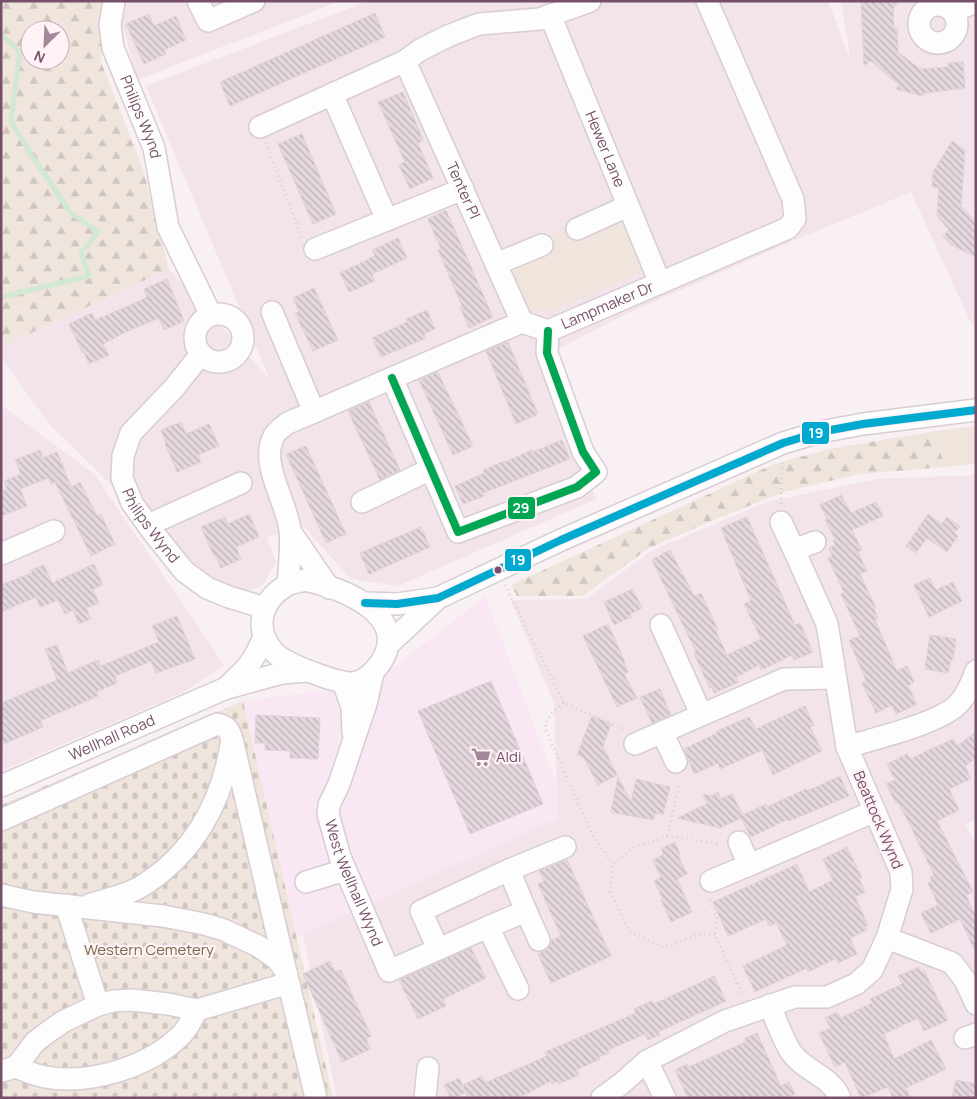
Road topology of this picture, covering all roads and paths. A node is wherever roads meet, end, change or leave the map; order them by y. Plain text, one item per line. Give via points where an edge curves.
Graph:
1 (114, 1) edge
2 (198, 1) edge
3 (254, 1) edge
4 (590, 1) edge
5 (707, 1) edge
6 (976, 2) edge
7 (953, 11) dead end
8 (550, 15) junction
9 (405, 61) junction
10 (332, 94) junction
11 (260, 127) joint
12 (463, 189) junction
13 (628, 206) junction
14 (387, 220) junction
15 (576, 229) dead end
16 (542, 245) dead end
17 (315, 249) joint
18 (496, 264) junction
19 (660, 283) junction
20 (272, 312) dead end
21 (211, 315) junction
22 (522, 322) junction
23 (548, 331) junction
24 (200, 354) junction
25 (392, 378) junction
26 (976, 410) edge
27 (314, 412) junction
28 (782, 443) junction
29 (431, 469) junction
30 (240, 483) dead end
31 (362, 502) dead end
32 (781, 522) joint
33 (148, 525) junction
34 (54, 531) dead end
35 (290, 531) junction
36 (815, 542) dead end
37 (794, 550) junction
38 (1, 554) edge
39 (497, 570) junction
40 (288, 584) junction
41 (329, 588) junction
42 (438, 598) junction
43 (366, 603) junction
44 (265, 608) junction
45 (661, 625) dead end
46 (264, 637) junction
47 (390, 643) junction
48 (311, 671) junction
49 (976, 671) edge
50 (373, 674) junction
51 (835, 678) junction
52 (343, 682) junction
53 (224, 689) junction
54 (564, 703) junction
55 (701, 714) junction
56 (648, 738) junction
57 (232, 739) junction
58 (353, 744) junction
59 (847, 747) junction
60 (676, 762) joint
61 (1, 786) edge
62 (875, 811) junction
63 (1, 820) edge
64 (667, 836) junction
65 (565, 847) dead end
66 (743, 851) junction
67 (613, 864) junction
68 (346, 870) junction
69 (509, 870) junction
70 (711, 881) joint
71 (306, 882) dead end
72 (1, 894) edge
73 (66, 905) junction
74 (526, 911) junction
75 (488, 927) junction
76 (715, 935) junction
77 (887, 938) junction
78 (539, 940) dead end
79 (438, 950) junction
80 (287, 978) junction
81 (518, 989) dead end
82 (976, 1004) edge
83 (98, 1006) junction
84 (760, 1009) junction
85 (197, 1010) junction
86 (647, 1061) junction
87 (428, 1068) dead end
88 (8, 1069) edge
89 (316, 1098) edge
90 (425, 1098) edge
91 (602, 1098) edge
92 (665, 1098) edge
93 (840, 1098) edge

1 - 21 street, Philips Wynd via 110,25 113,48 154,148 168,227
2 - 3 street via 208,21
4 - 8 street
5 - 19 street, Lampmaker Dr via 793,199 795,219 788,228
6 - 7 street
8 - 9 street via 540,19 478,24 420,50
8 - 13 street, Hewer Lane
9 - 10 street
9 - 12 street, Tenter Pl
10 - 11 street
10 - 14 street
11 - 17 path via 303,241
12 - 14 street
12 - 18 street, Tenter Pl
13 - 15 street
13 - 19 street, Hewer Lane
14 - 17 street
16 - 18 street
18 - 22 street, Tenter Pl
19 - 23 street, Lampmaker Dr
20 - 27 street
21 - 24 street via 204,318 195,331
21 - 24 street via 227,315 234,319 242,332 240,348 230,359 222,361
22 - 23 street, Lampmaker Dr
22 - 25 street
23 - 29 street via 547,354 583,452 596,472 577,487 458,532
24 - 33 street, Philips Wynd via 174,388 131,433 123,456 122,478 132,503
25 - 27 street
25 - 29 street
26 - 28 street via 863,424
27 - 35 street via 288,423 274,435 269,451
28 - 32 path
28 - 39 street
29 - 31 street
30 - 33 street
32 - 37 street, Beattock Wynd
33 - 44 street, Philips Wynd via 184,571 207,588
34 - 38 street
35 - 40 street
35 - 41 street
36 - 37 street
37 - 51 street, Beattock Wynd via 827,624
39 - 42 street
39 - 54 path
40 - 41 street via 306,580
40 - 44 street via 272,596
41 - 43 street
42 - 43 street via 397,604
42 - 47 street
43 - 47 street via 380,616
44 - 46 street, Wellhall Road via 262,622
45 - 55 street
46 - 48 street, Wellhall Road via 275,653
46 - 53 street, Wellhall Road via 248,668
47 - 50 street via 387,654
48 - 52 street, Wellhall Road
48 - 53 street, Wellhall Road via 282,673
49 - 59 street via 960,703 934,720
50 - 52 street via 354,683
50 - 58 street, West Wellhall Wynd
51 - 55 street via 784,679
51 - 59 street, Beattock Wynd
52 - 58 street, West Wellhall Wynd via 352,707
53 - 61 street, Wellhall Road
54 - 56 path
54 - 67 path via 550,713 545,728 591,833
55 - 56 street
56 - 60 street
57 - 63 street via 225,725 217,724
57 - 73 street via 214,801 193,841 162,871 140,886 92,904
57 - 80 street
58 - 68 street, West Wellhall Wynd via 328,814
59 - 62 street, Beattock Wynd
60 - 64 path via 683,769
62 - 66 street
62 - 77 street, Beattock Wynd via 901,872 902,889
64 - 66 path
64 - 67 path via 635,847
65 - 69 street
66 - 70 street
67 - 76 path via 610,892 630,932 663,947 698,934
68 - 71 street
68 - 79 street, West Wellhall Wynd via 389,971
69 - 74 street
69 - 79 street via 421,910
70 - 76 path via 705,884 717,918
72 - 73 street via 33,902
73 - 80 street via 163,916 224,930 277,959
73 - 83 street
74 - 75 street, West Wellhall Wynd
74 - 78 street
75 - 79 street, West Wellhall Wynd
75 - 81 street
76 - 84 path
77 - 82 street via 952,963 965,980
77 - 84 street, Beattock Wynd via 872,970 856,984 827,997 795,997
80 - 85 street
80 - 89 street
83 - 85 street via 132,1000
83 - 88 street via 48,1032
84 - 86 street, Beattock Wynd via 725,1021
84 - 93 street via 792,1053 814,1073 830,1082
85 - 88 street via 182,1033 169,1044 142,1062 117,1072 61,1078
86 - 91 street, Beattock Wynd
86 - 92 street
87 - 90 street

